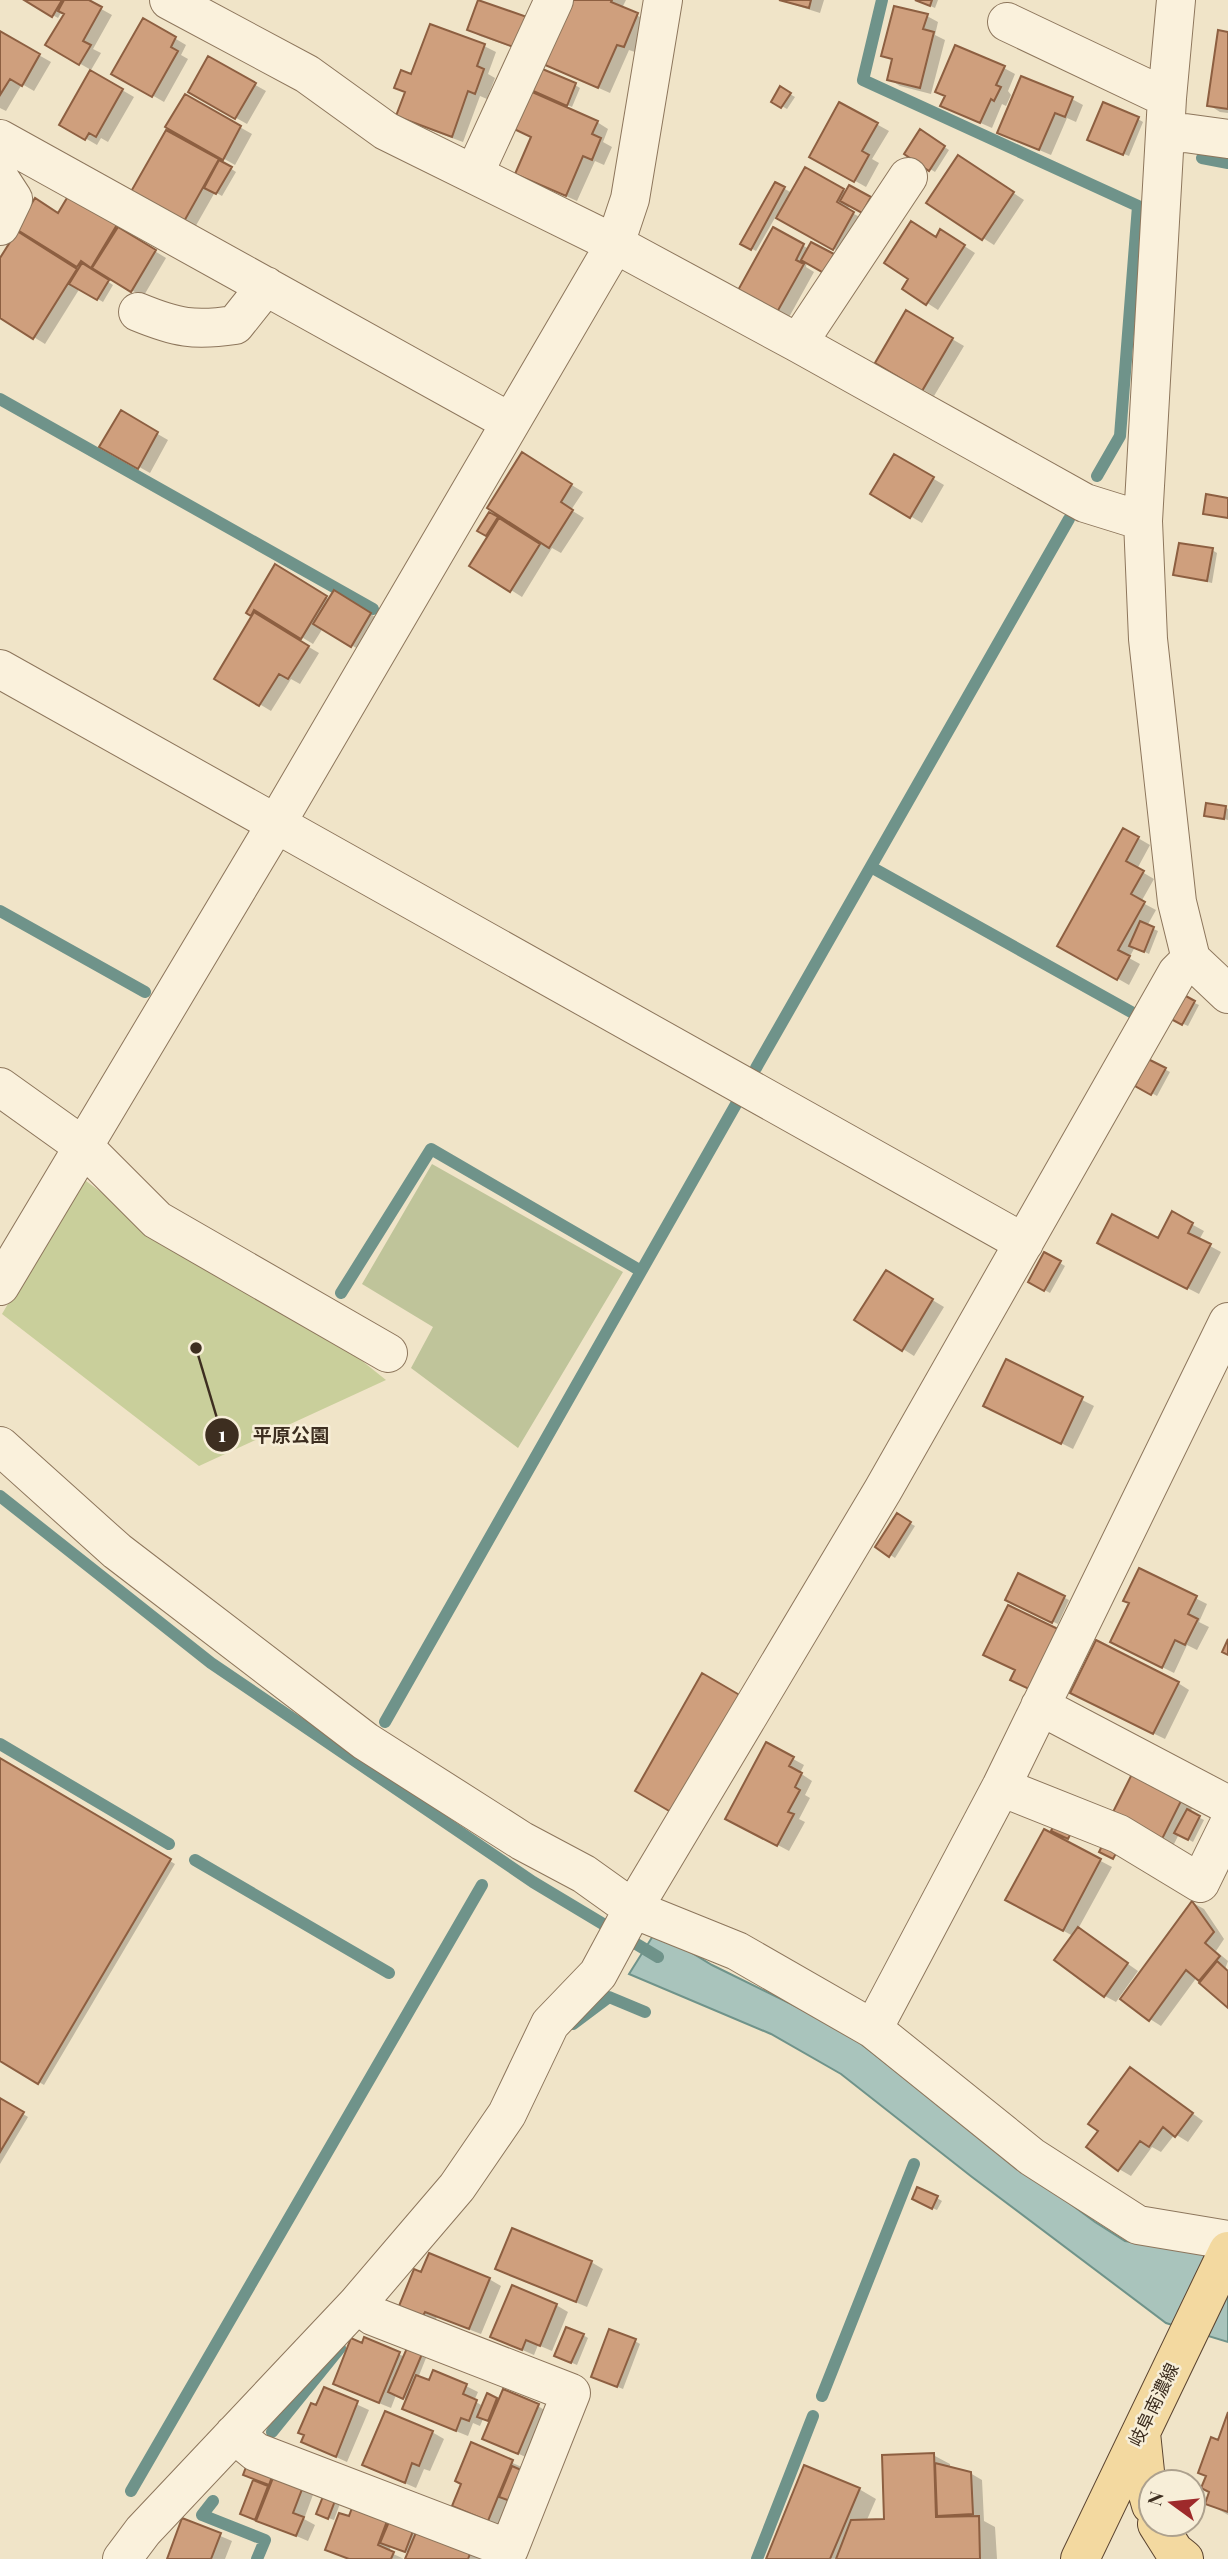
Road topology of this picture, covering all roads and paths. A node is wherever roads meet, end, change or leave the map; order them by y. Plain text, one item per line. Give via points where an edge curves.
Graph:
1 (169, 0) edge
2 (554, 0) edge
3 (663, 0) edge
4 (1176, 0) edge
5 (1007, 22) dead end
6 (1166, 116) junction
7 (0, 139) edge
8 (1228, 139) edge
9 (474, 174) junction
10 (908, 177) dead end
11 (0, 179) edge
12 (0, 226) edge
13 (615, 244) junction
14 (266, 286) junction
15 (138, 312) dead end
16 (798, 343) junction
17 (510, 422) junction
18 (1143, 521) junction
19 (0, 669) edge
20 (276, 824) junction
21 (1191, 959) junction
22 (1228, 994) edge
23 (0, 1087) edge
24 (84, 1147) junction
25 (1024, 1243) junction
26 (0, 1286) edge
27 (1228, 1322) edge
28 (387, 1353) dead end
29 (0, 1446) edge
30 (1040, 1706) junction
31 (1002, 1787) junction
32 (1228, 1805) edge
33 (1228, 1826) edge
34 (633, 1909) junction
35 (873, 2029) junction
36 (1228, 2248) edge
37 (357, 2304) junction
38 (1141, 2433) junction
39 (234, 2434) junction
40 (1145, 2468) edge
41 (1166, 2538) edge
42 (508, 2554) edge
43 (122, 2559) edge
44 (1080, 2559) edge
45 (1184, 2559) edge

1 - 9 street via 307,75 386,131
2 - 9 street
3 - 13 street via 630,199
4 - 6 street
5 - 6 street
6 - 8 street via 1185,133
6 - 18 street
7 - 14 street
9 - 13 street
10 - 16 street
11 - 12 street via 13,199
13 - 16 street
13 - 17 street
14 - 15 street via 235,325 203,330 168,324
14 - 17 street
16 - 18 street via 1085,503
17 - 20 street
18 - 21 street via 1149,639 1177,902
19 - 20 street
20 - 24 street
20 - 25 street
21 - 22 street
21 - 25 street via 1177,973
23 - 24 street
24 - 26 street
24 - 28 street via 158,1220
25 - 34 street
27 - 30 street
29 - 34 street via 117,1551 365,1741 522,1841 584,1874
30 - 31 street
30 - 32 street
31 - 33 street via 1119,1834 1200,1882
31 - 35 street
34 - 35 street via 737,1951
34 - 37 street via 597,1974 550,2024 507,2114 457,2187
35 - 36 street via 1032,2157 1138,2225
36 - 38 main road, 岐阜南濃線
37 - 39 street
37 - 42 street via 373,2316 571,2393
38 - 40 main road
38 - 44 main road, 岐阜南濃線
39 - 42 street via 256,2452
39 - 43 street
41 - 45 main road

